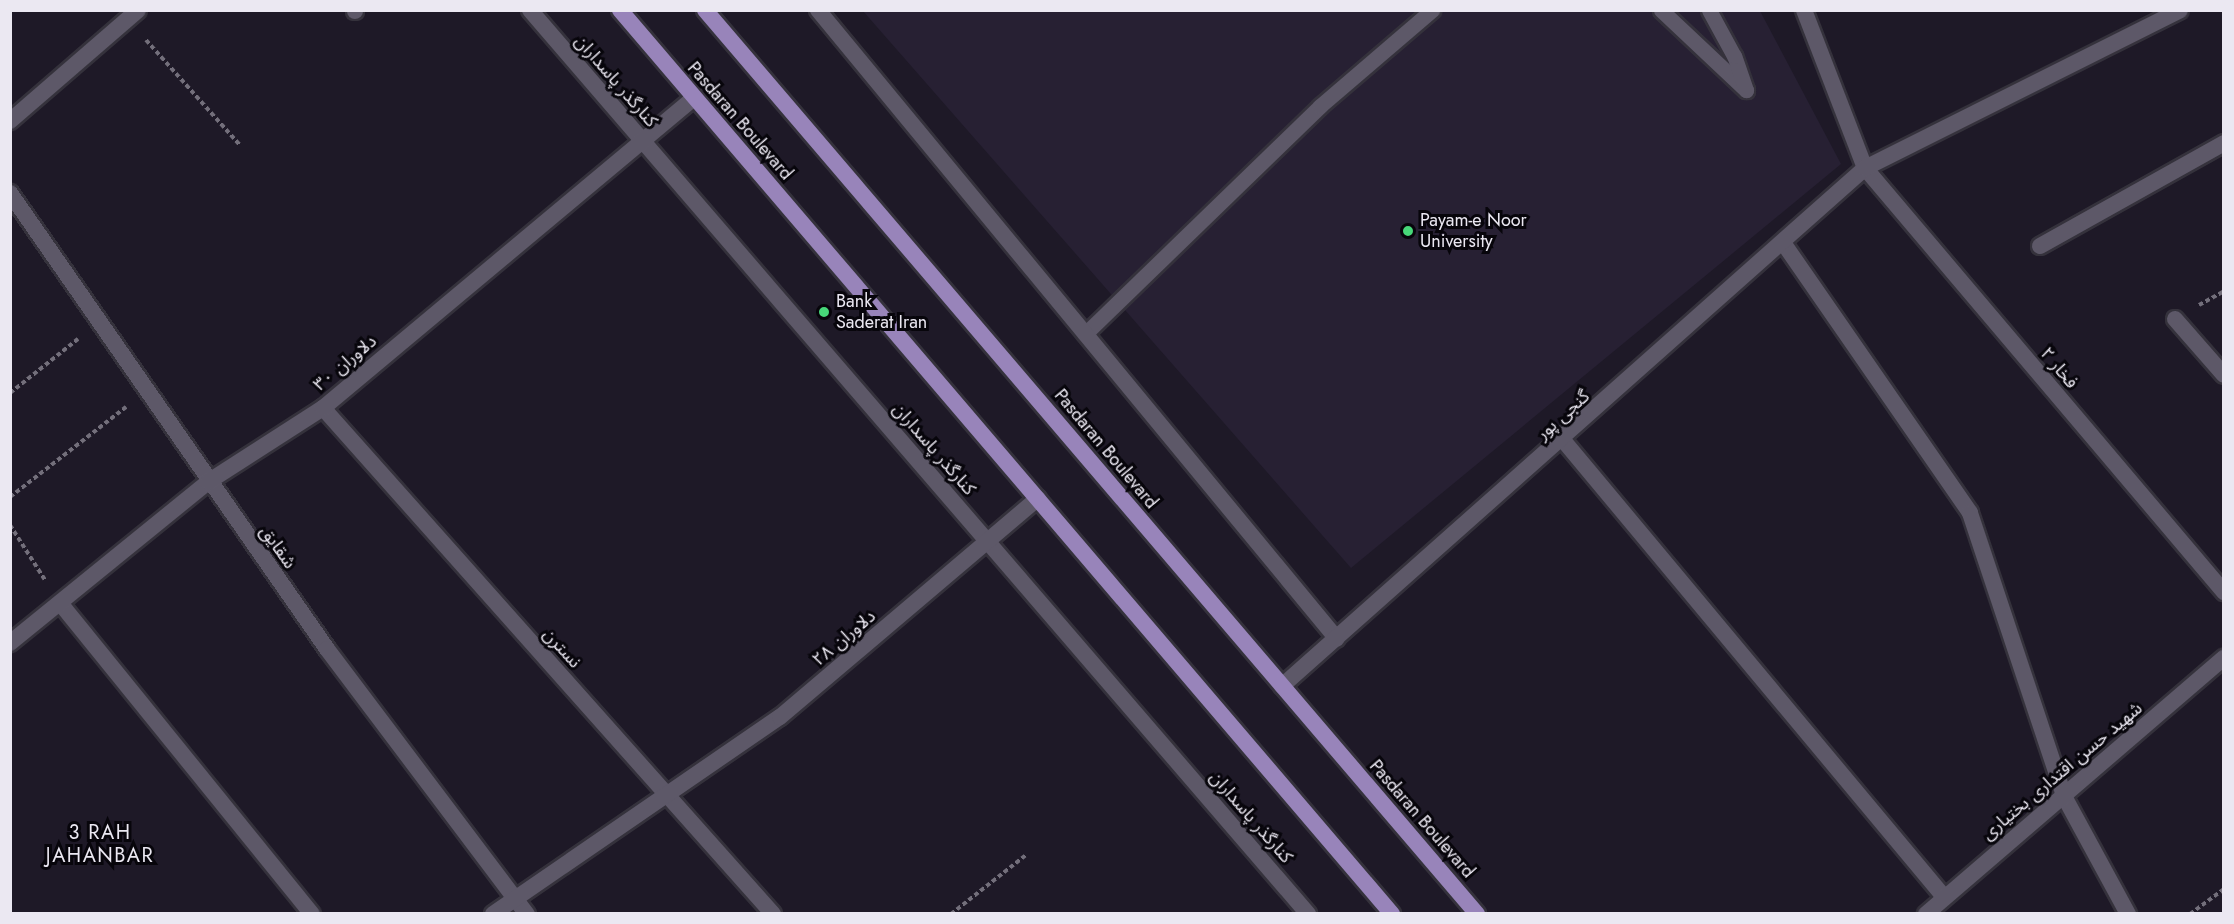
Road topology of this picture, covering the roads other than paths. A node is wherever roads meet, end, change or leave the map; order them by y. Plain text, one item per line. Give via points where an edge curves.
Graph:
1 (530, 10) edge
2 (620, 10) edge
3 (705, 10) edge
4 (818, 10) edge
5 (1432, 10) edge
6 (1660, 10) edge
7 (1709, 10) edge
8 (1804, 10) edge
9 (2180, 10) edge
10 (133, 15) edge
11 (694, 98) junction
12 (10, 121) edge
13 (643, 141) junction
14 (2223, 143) edge
15 (1865, 168) junction
16 (10, 194) edge
17 (1784, 244) junction
18 (2040, 246) dead end
19 (2175, 319) dead end
20 (1085, 334) junction
21 (2223, 375) edge
22 (322, 408) junction
23 (1563, 440) junction
24 (208, 482) junction
25 (1038, 498) junction
26 (988, 541) junction
27 (2223, 592) edge
28 (60, 603) junction
29 (1337, 639) junction
30 (10, 644) edge
31 (2223, 658) edge
32 (1282, 686) junction
33 (667, 796) junction
34 (2065, 798) junction
35 (513, 896) junction
36 (1944, 897) junction
37 (312, 914) edge
38 (493, 914) edge
39 (527, 914) edge
40 (773, 914) edge
41 (1308, 914) edge
42 (1392, 914) edge
43 (1477, 914) edge
44 (1926, 914) edge
45 (2128, 914) edge

1 - 13 street, کنارگذر پاسداران
2 - 11 main road, Pasdaran Boulevard
3 - 32 main road, Pasdaran Boulevard
4 - 20 street
5 - 20 lane via 1320,106
6 - 7 lane via 1746,90 1734,56
8 - 15 street, فخار ۲
9 - 15 street, گنجی پور
10 - 12 street
11 - 13 street, دلاوران ۳۰
11 - 25 main road, Pasdaran Boulevard
13 - 22 street, دلاوران ۳۰
13 - 26 street, کنارگذر پاسداران
14 - 18 street
15 - 17 street, گنجی پور
15 - 27 street, فخار ۲
16 - 24 street, شقایق
17 - 23 street, گنجی پور
17 - 34 street via 1970,513
19 - 21 street
20 - 29 street
22 - 24 street, دلاوران ۳۰
22 - 33 street, نسترن
23 - 29 street, گنجی پور
23 - 36 street
24 - 28 street, دلاوران ۳۰
24 - 35 street, شقایق
25 - 26 street, دلاوران ۲۸
25 - 42 main road, Pasdaran Boulevard
26 - 33 street, دلاوران ۲۸ via 780,717
26 - 41 street, کنارگذر پاسداران
28 - 30 street, دلاوران ۳۰
28 - 37 street
29 - 32 street, گنجی پور
31 - 34 street, شهید حسن اقتداری بختیاری
32 - 43 main road, Pasdaran Boulevard
33 - 35 street, دلاوران ۲۸
33 - 40 street, نسترن
34 - 36 street, شهید حسن اقتداری بختیاری
34 - 45 street
35 - 38 street, دلاوران ۲۸
35 - 39 street, شقایق
36 - 44 street, شهید حسن اقتداری بختیاری

